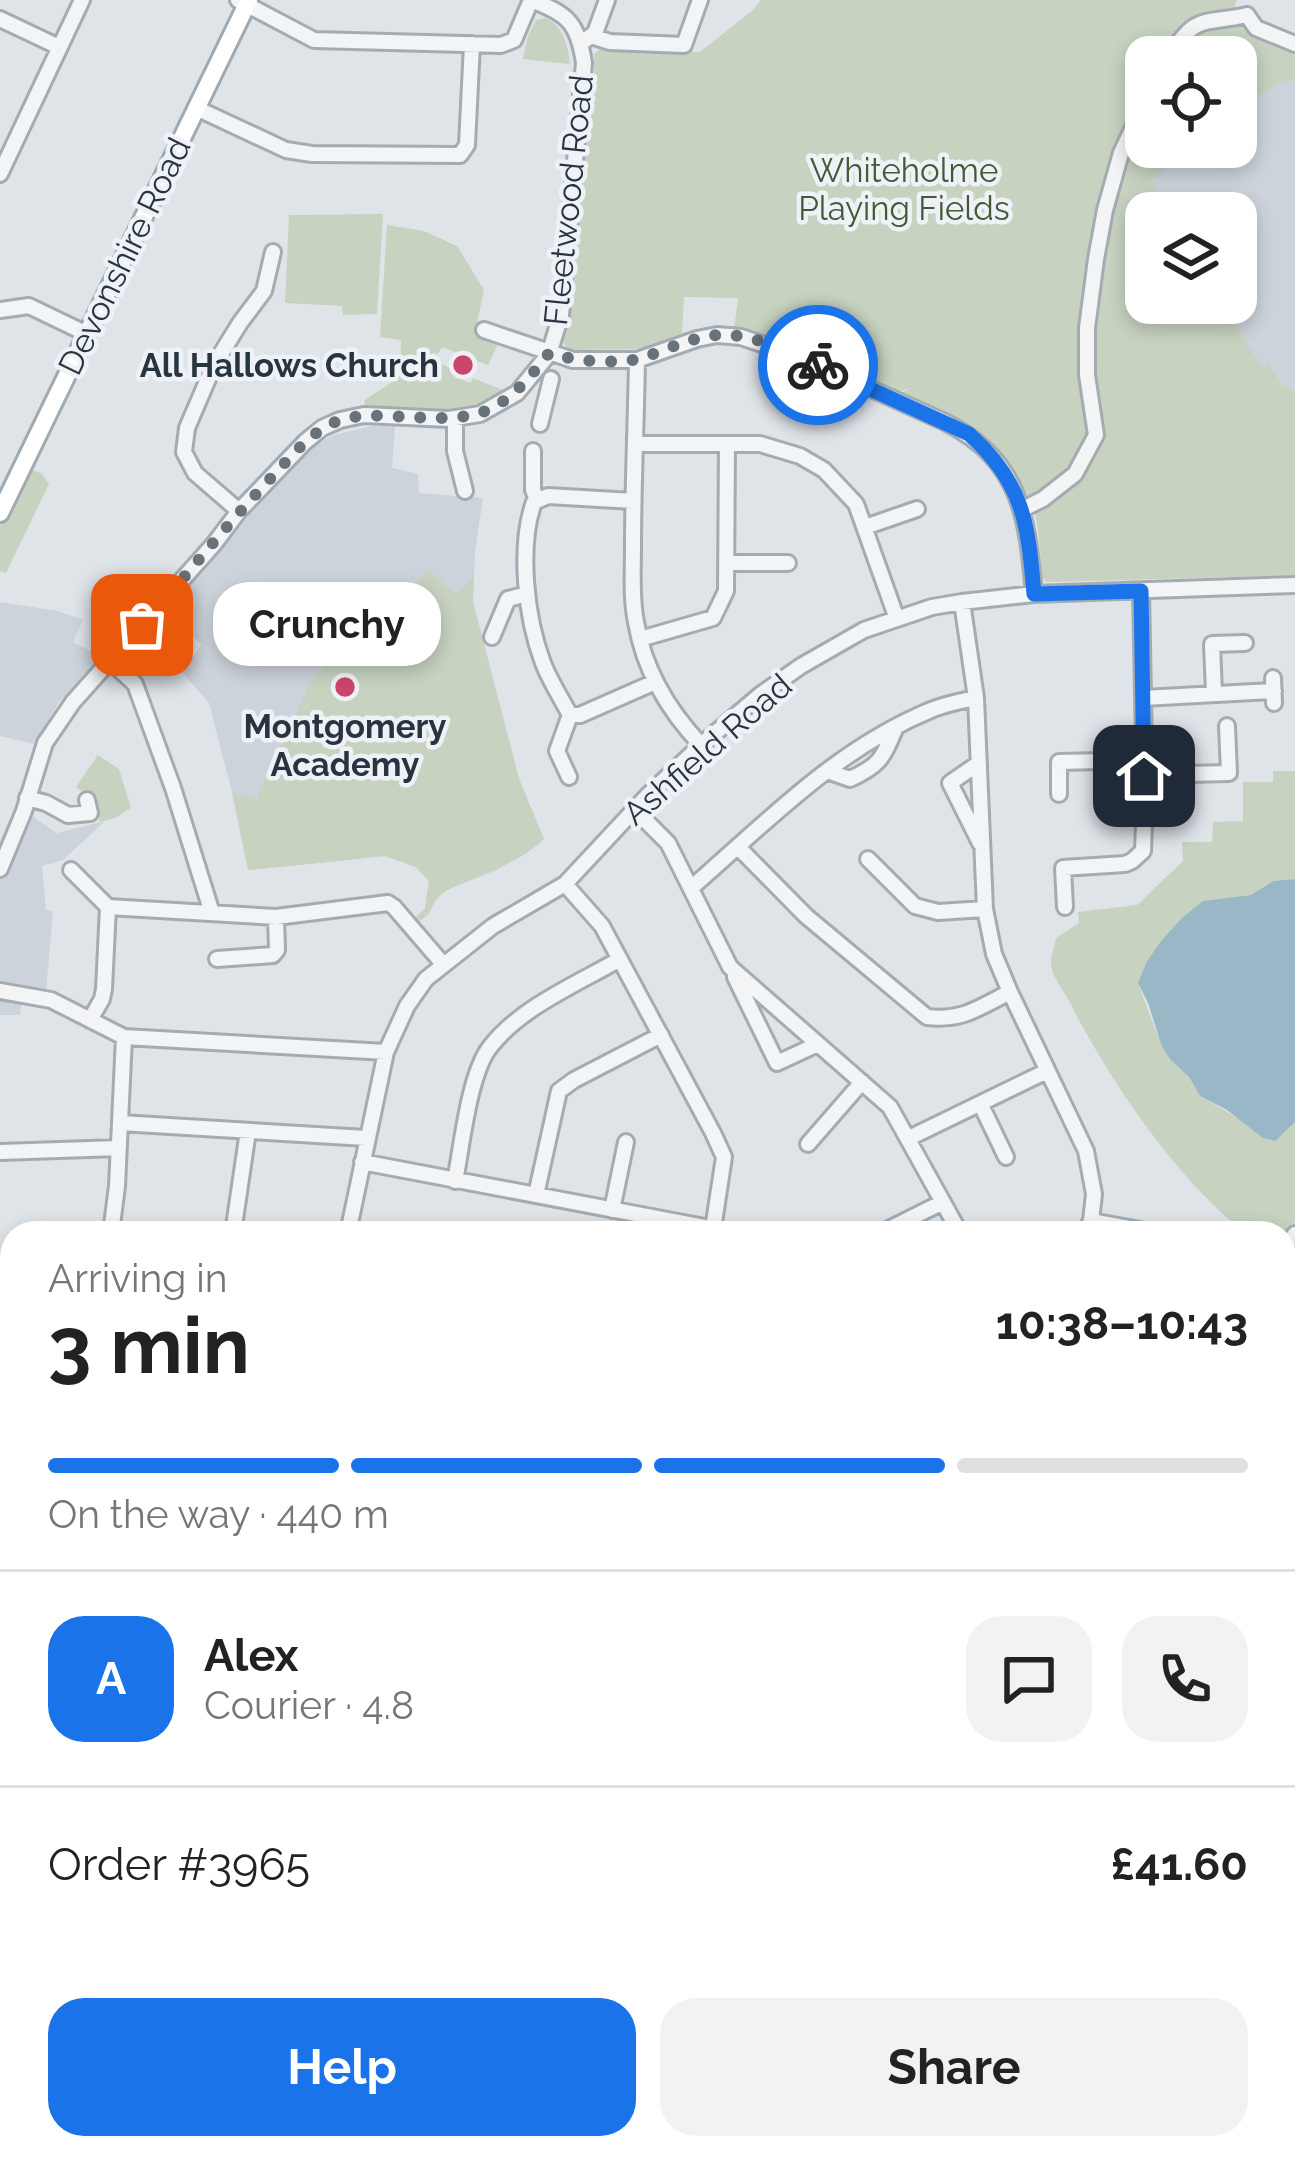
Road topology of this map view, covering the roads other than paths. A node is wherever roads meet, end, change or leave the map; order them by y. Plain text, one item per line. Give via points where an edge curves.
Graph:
1 (82, 0) edge
2 (531, 0) edge
3 (608, 0) edge
4 (700, 0) edge
5 (245, 2) edge
6 (1246, 8) edge
7 (0, 19) edge
8 (1184, 36) edge
9 (586, 39) junction
10 (472, 44) junction
11 (1295, 44) edge
12 (59, 47) junction
13 (196, 108) junction
14 (1125, 145) edge
15 (0, 174) edge
16 (273, 252) dead end
17 (0, 310) edge
18 (484, 330) dead end
19 (85, 332) junction
20 (549, 353) junction
21 (637, 360) junction
22 (551, 380) dead end
23 (527, 382) junction
24 (546, 396) junction
25 (455, 419) junction
26 (541, 424) dead end
27 (635, 444) junction
28 (727, 445) junction
29 (530, 455) dead end
30 (459, 486) dead end
31 (537, 500) junction
32 (633, 501) junction
33 (917, 509) dead end
34 (1023, 509) junction
35 (239, 511) junction
36 (0, 513) edge
37 (865, 527) junction
38 (726, 563) junction
39 (788, 563) dead end
40 (1295, 585) edge
41 (1141, 591) junction
42 (527, 594) junction
43 (1034, 594) junction
44 (962, 602) junction
45 (897, 619) junction
46 (492, 637) dead end
47 (640, 639) junction
48 (1245, 643) dead end
49 (110, 659) junction
50 (655, 682) junction
51 (1274, 690) dead end
52 (1214, 694) junction
53 (976, 698) junction
54 (1144, 698) junction
55 (570, 715) junction
56 (1227, 726) dead end
57 (896, 727) junction
58 (700, 745) junction
59 (980, 764) junction
60 (1144, 768) junction
61 (827, 771) junction
62 (569, 777) dead end
63 (1059, 794) dead end
64 (27, 798) junction
65 (87, 800) dead end
66 (634, 809) junction
67 (982, 845) junction
68 (738, 847) junction
69 (868, 859) dead end
70 (0, 868) edge
71 (71, 870) dead end
72 (565, 884) junction
73 (691, 887) junction
74 (109, 907) junction
75 (1065, 908) dead end
76 (985, 909) junction
77 (212, 914) junction
78 (276, 917) junction
79 (217, 959) dead end
80 (620, 959) junction
81 (443, 964) junction
82 (730, 967) junction
83 (0, 991) edge
84 (1010, 992) junction
85 (91, 1021) junction
86 (661, 1035) junction
87 (124, 1037) junction
88 (818, 1045) junction
89 (386, 1052) junction
90 (1047, 1071) junction
91 (862, 1082) junction
92 (981, 1105) junction
93 (121, 1123) junction
94 (248, 1131) junction
95 (367, 1138) junction
96 (909, 1138) junction
97 (808, 1144) dead end
98 (119, 1148) junction
99 (628, 1149) dead end
100 (0, 1152) edge
101 (1006, 1157) dead end
102 (362, 1162) junction
103 (455, 1181) junction
104 (536, 1195) junction
105 (943, 1202) junction
106 (611, 1210) junction
107 (112, 1221) edge
108 (235, 1221) edge
109 (350, 1221) edge
110 (670, 1221) edge
111 (714, 1221) edge
112 (905, 1221) edge
113 (953, 1221) edge
114 (1088, 1221) edge

1 - 12 street
2 - 9 street, Fleetwood Road via 565,16
2 - 10 street via 510,43
3 - 9 street
4 - 9 street via 684,45
5 - 10 street via 314,40
5 - 13 main road, Devonshire Road
6 - 8 street via 1196,23
6 - 11 street via 1256,28
7 - 12 street
9 - 20 street, Fleetwood Road via 561,315
10 - 13 street via 460,155 299,152
12 - 15 street
13 - 19 main road, Devonshire Road
14 - 34 street via 1105,210 1088,328 1096,435 1076,473
16 - 35 street via 270,292 214,365 187,428 184,452 195,472
17 - 19 street via 29,306
18 - 20 street
19 - 36 main road, Devonshire Road
20 - 21 street
20 - 23 street
21 - 27 street
21 - 34 street via 717,335 788,352 969,434 999,464
22 - 24 street
23 - 24 street
23 - 25 street via 502,403
24 - 26 street
25 - 30 street
25 - 35 street via 340,420 305,442
27 - 28 street
27 - 32 street
28 - 37 street via 760,444 824,470 856,504
28 - 38 street
29 - 31 street
31 - 32 street
31 - 42 street via 524,550
32 - 47 street
33 - 37 street
34 - 43 street
35 - 49 street
37 - 45 street
38 - 39 street
38 - 47 street via 726,591 713,618
40 - 41 street, Ashfield Road
41 - 43 street, Ashfield Road
41 - 54 street
42 - 46 street via 508,599
42 - 55 street via 542,661
43 - 44 street, Ashfield Road
44 - 45 street, Ashfield Road
44 - 53 street
45 - 58 street, Ashfield Road via 801,666
47 - 50 street
48 - 52 street via 1212,644
49 - 64 street via 45,743
49 - 77 street via 135,684
50 - 55 street
50 - 58 street
51 - 52 street
52 - 54 street
53 - 57 street
53 - 59 street
54 - 60 street
55 - 62 street via 557,751
56 - 60 street via 1229,773
57 - 61 street
57 - 61 street via 870,770 850,779
58 - 66 street, Ashfield Road
59 - 67 street
59 - 67 street via 950,783
60 - 63 street via 1059,762
60 - 75 street via 1143,851 1125,864 1064,868
61 - 68 street
64 - 65 street via 72,815 91,813
64 - 70 street
66 - 72 street, Ashfield Road
66 - 73 street via 668,843
67 - 76 street
68 - 73 street
68 - 84 street via 926,1017 949,1019
69 - 76 street via 915,906
71 - 74 street
72 - 80 street
72 - 81 street, Ashfield Road
73 - 82 street
74 - 77 street
74 - 85 street via 102,999
76 - 84 street
77 - 78 street
78 - 79 street via 273,955
78 - 81 street via 388,903
80 - 86 street
80 - 103 street via 519,1018 488,1048
81 - 89 street, Ashfield Road via 416,993
82 - 88 street
82 - 88 street via 777,1063
83 - 85 street via 51,1000
84 - 90 street
85 - 87 street
86 - 104 street via 559,1091
86 - 111 street via 724,1157
87 - 89 street
87 - 93 street
88 - 91 street
89 - 95 street, Ashfield Road
90 - 92 street
90 - 114 street via 1086,1150 1094,1194
91 - 96 street
91 - 97 street
92 - 96 street
92 - 101 street
93 - 94 street
93 - 98 street
94 - 95 street
94 - 108 street
95 - 102 street, Ashfield Road
96 - 105 street
98 - 100 street
98 - 107 street
99 - 106 street
102 - 103 street
102 - 109 street, Ashfield Road
103 - 104 street
104 - 106 street
105 - 112 street
105 - 113 street
106 - 110 street

